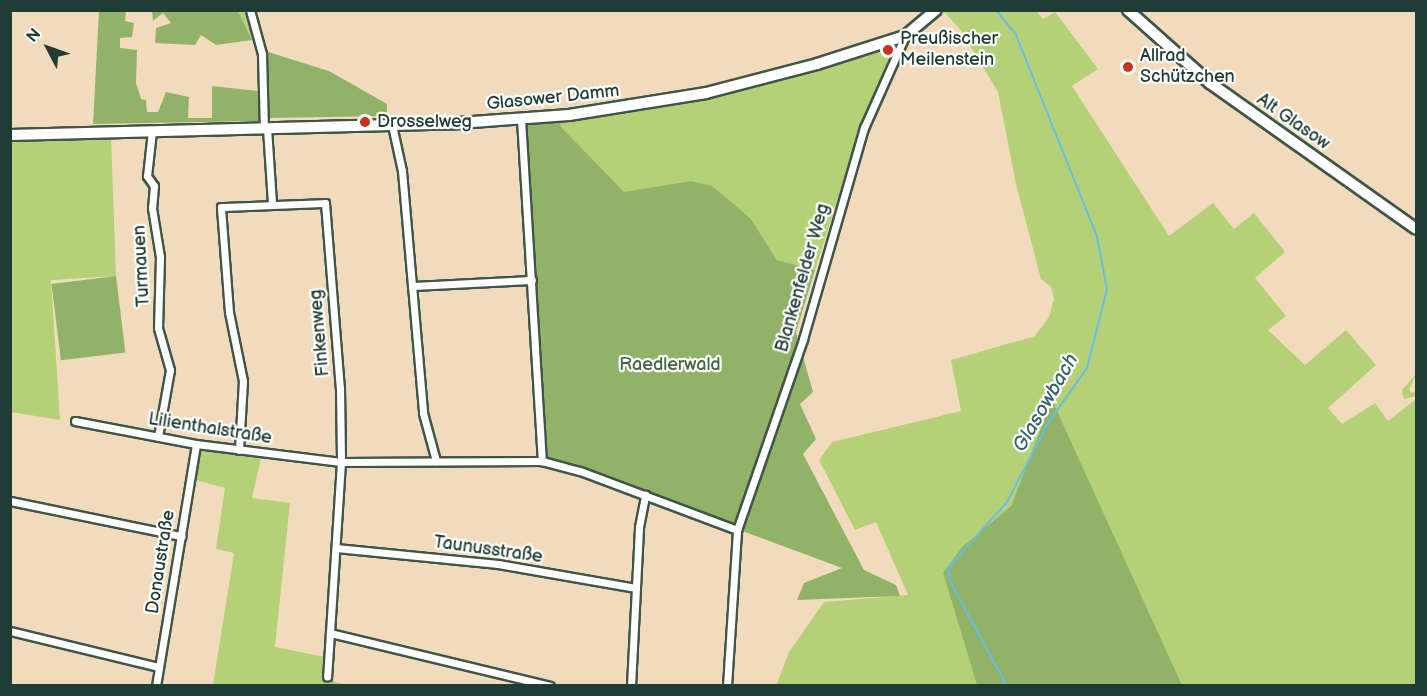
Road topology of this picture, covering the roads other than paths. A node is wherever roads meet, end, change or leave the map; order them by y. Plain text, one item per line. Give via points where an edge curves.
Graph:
1 (250, 10) edge
2 (936, 10) edge
3 (1128, 10) edge
4 (905, 36) junction
5 (521, 119) junction
6 (392, 125) junction
7 (265, 128) junction
8 (152, 131) junction
9 (10, 135) edge
10 (272, 204) junction
11 (1416, 229) edge
12 (532, 280) junction
13 (412, 286) junction
14 (75, 421) dead end
15 (158, 437) junction
16 (196, 444) junction
17 (239, 450) junction
18 (436, 461) junction
19 (542, 461) junction
20 (341, 462) junction
21 (645, 495) junction
22 (10, 501) edge
23 (737, 531) junction
24 (181, 536) junction
25 (336, 548) junction
26 (636, 588) junction
27 (10, 630) edge
28 (330, 633) junction
29 (159, 667) junction
30 (327, 677) dead end
31 (156, 686) edge
32 (550, 686) edge
33 (632, 686) edge
34 (727, 686) edge

1 - 7 street via 262,54
2 - 4 street, Glasower Damm
3 - 11 street, Alt Glasow via 1210,83
4 - 5 street, Glasower Damm via 706,93
4 - 23 street, Blankenfelder Weg via 864,128 803,339
5 - 6 street, Glasower Damm
5 - 12 street
6 - 7 street, Glasower Damm
6 - 13 street via 402,171
7 - 8 street, Glasower Damm
7 - 10 street
8 - 9 street, Glasower Damm
8 - 15 street, Turmauen via 147,176 154,186 155,242 160,257 158,328 170,370
10 - 17 street via 221,207 229,312 243,381
10 - 20 street, Finkenweg via 325,203 340,388
12 - 13 street
12 - 19 street
13 - 18 street via 423,412
14 - 15 street, Lilienthalstraße
15 - 16 street, Lilienthalstraße
16 - 17 street, Lilienthalstraße
16 - 24 street, Donaustraße
17 - 20 street, Lilienthalstraße
18 - 19 street, Lilienthalstraße
18 - 20 street, Lilienthalstraße
19 - 21 street, Lilienthalstraße
20 - 25 street, Finkenweg
21 - 23 street, Lilienthalstraße
21 - 26 street
22 - 24 street
23 - 34 street, Blankenfelder Weg
24 - 29 street, Donaustraße
25 - 26 street, Taunusstraße via 498,564
25 - 28 street, Finkenweg
26 - 33 street
27 - 29 street
28 - 30 street, Finkenweg
28 - 32 street
29 - 31 street, Donaustraße

